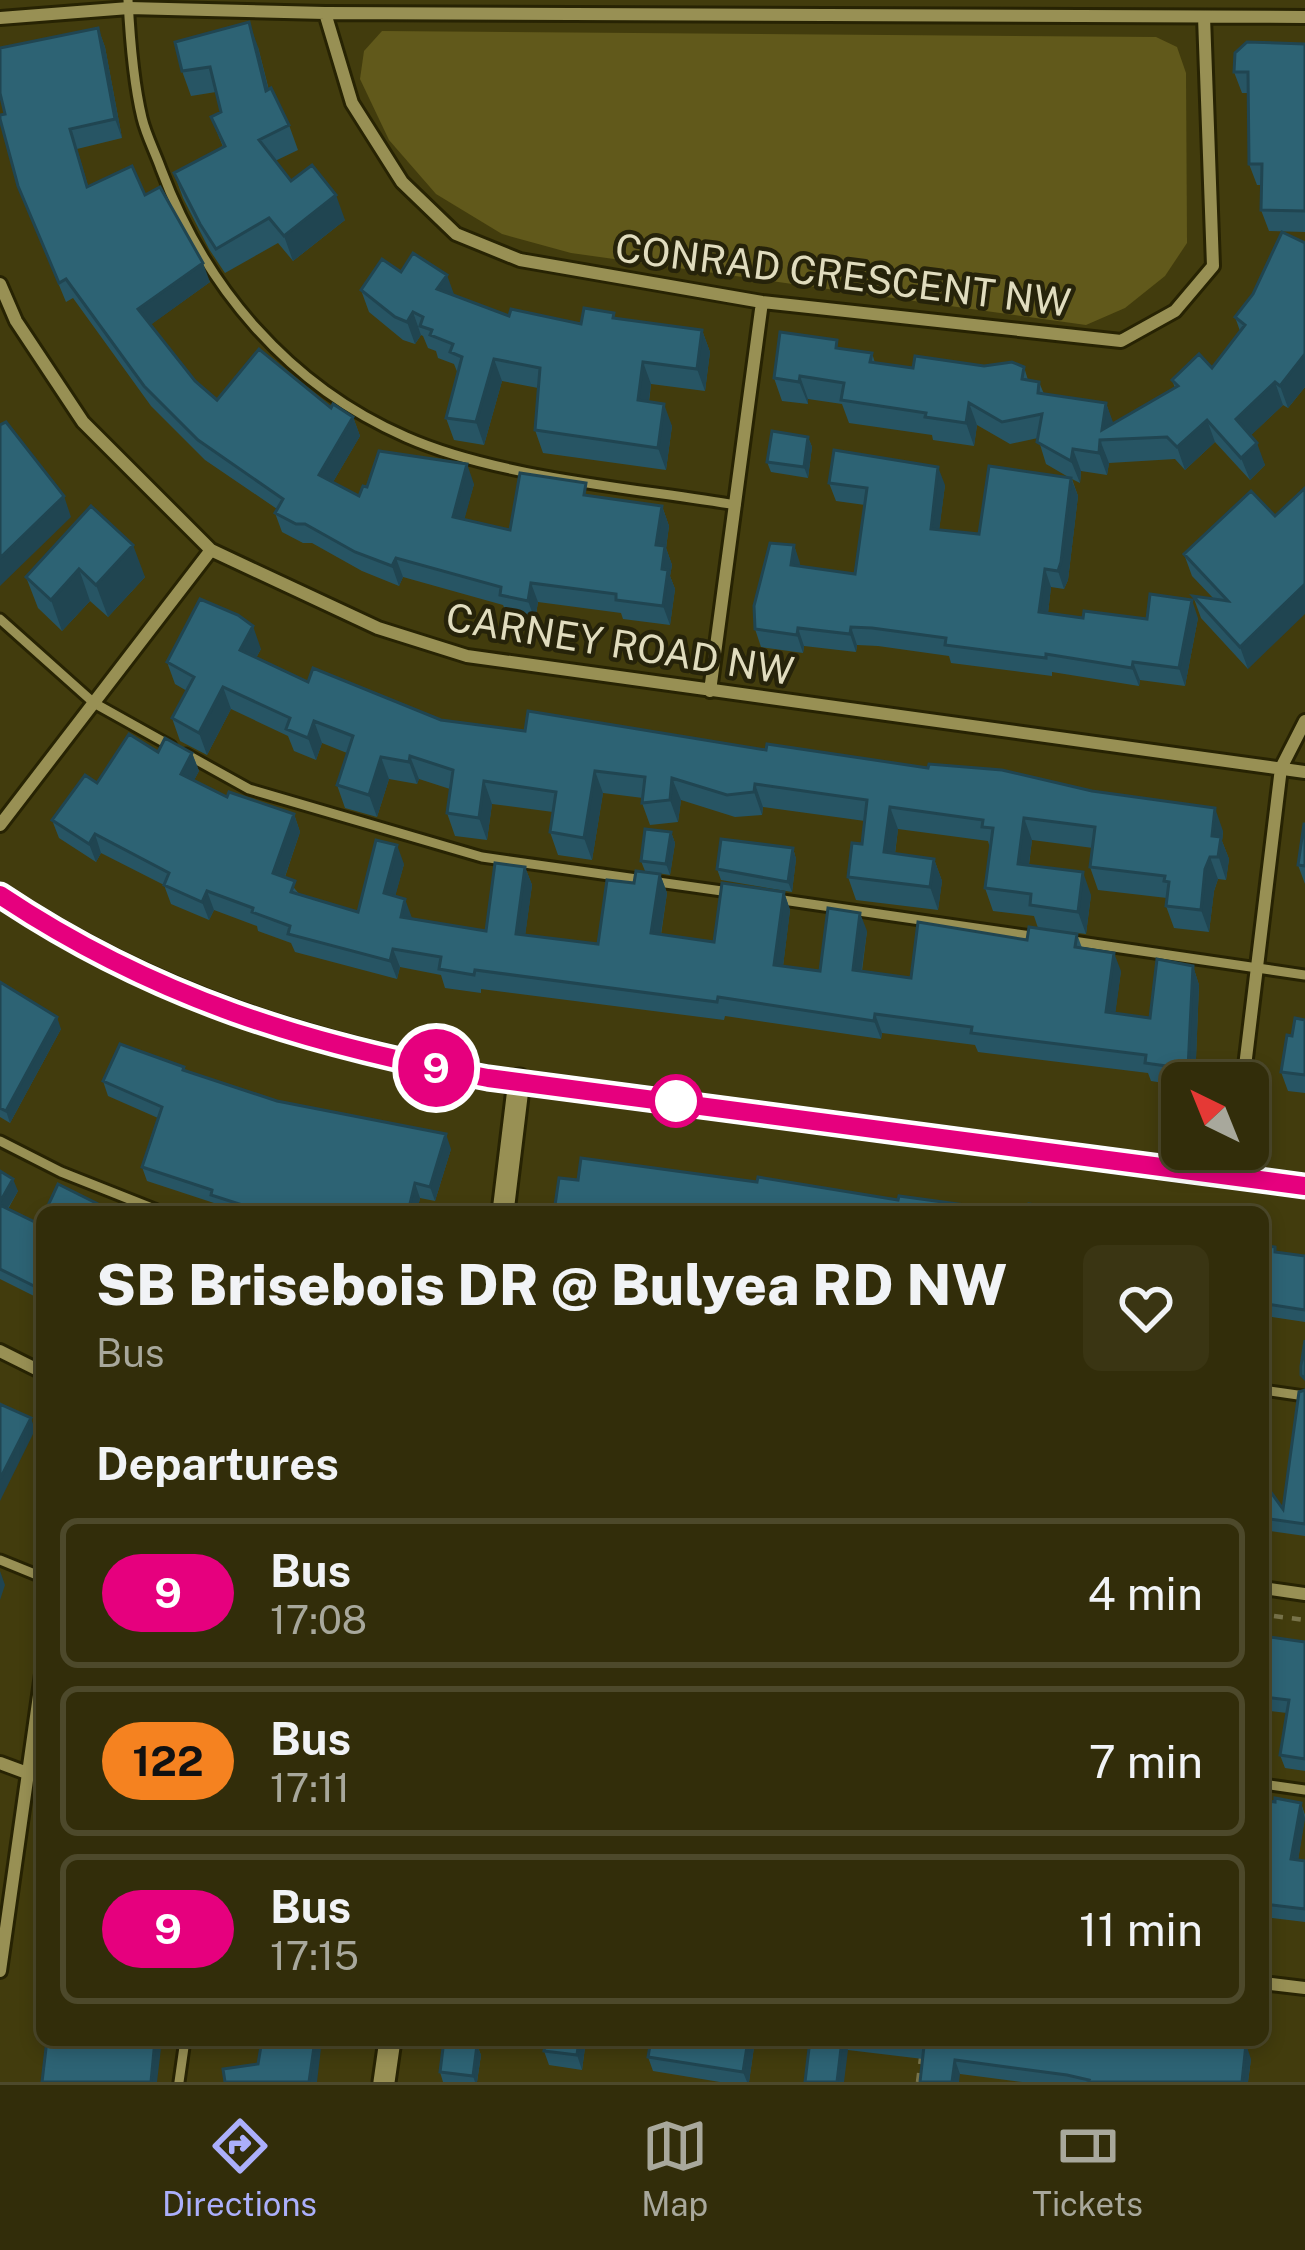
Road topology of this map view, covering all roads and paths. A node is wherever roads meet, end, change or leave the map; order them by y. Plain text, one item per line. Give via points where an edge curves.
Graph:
1 (128, 4) edge
2 (325, 13) junction
3 (1204, 17) junction
4 (1305, 17) edge
5 (0, 18) edge
6 (0, 284) edge
7 (762, 302) junction
8 (736, 505) junction
9 (211, 550) junction
10 (0, 619) edge
11 (710, 692) junction
12 (94, 703) junction
13 (1305, 721) edge
14 (1281, 768) junction
15 (1305, 772) edge
16 (0, 825) edge
17 (740, 894) edge
18 (0, 896) edge
19 (764, 897) edge
20 (1046, 938) edge
21 (1070, 941) edge
22 (1257, 968) junction
23 (1305, 975) edge
24 (1246, 1062) edge
25 (519, 1080) junction
26 (0, 1141) edge
27 (1232, 1170) edge
28 (1231, 1176) junction
29 (1305, 1186) edge
30 (147, 1206) edge
31 (503, 1206) edge
32 (0, 1351) edge
33 (36, 1369) edge
34 (1269, 1391) edge
35 (1305, 1396) edge
36 (0, 1559) edge
37 (36, 1574) edge
38 (1269, 1589) edge
39 (1305, 1594) edge
40 (1274, 1616) dead end
41 (1305, 1619) edge
42 (36, 1714) edge
43 (0, 1763) edge
44 (27, 1773) junction
45 (1269, 1785) edge
46 (1305, 1790) edge
47 (0, 1971) edge
48 (1269, 1984) edge
49 (1305, 1988) edge
50 (184, 2046) edge
51 (389, 2046) edge
52 (923, 2046) edge
53 (179, 2082) edge
54 (384, 2082) edge
55 (918, 2082) edge

1 - 2 street
1 - 5 street
1 - 8 lane via 142,118 176,209 215,280 271,348 405,437 485,464
2 - 3 street
2 - 7 street, CONRAD CRESCENT NW via 352,104 403,182 456,234 520,260
3 - 4 street
3 - 7 street, CONRAD CRESCENT NW via 1213,266 1175,311 1121,341
6 - 9 street, CARNEY ROAD NW via 83,422
7 - 8 street
8 - 11 street
9 - 11 street, CARNEY ROAD NW via 379,628 467,656
9 - 12 street
10 - 12 lane
11 - 14 street, CARNEY ROAD NW
12 - 16 street
12 - 17 lane via 249,789 358,823 482,857
13 - 14 street
14 - 15 street, CARNEY ROAD NW
14 - 22 street
18 - 25 street via 160,986 267,1027 380,1058
19 - 20 lane
21 - 22 lane
22 - 23 lane
22 - 24 street
25 - 28 street
25 - 31 street
26 - 30 lane
27 - 28 street
28 - 29 street
32 - 33 street
34 - 35 lane
36 - 37 lane
38 - 39 street
40 - 41 path
42 - 44 street
43 - 44 street
44 - 47 street
45 - 46 lane
48 - 49 street
50 - 53 lane
51 - 54 street
52 - 55 path

